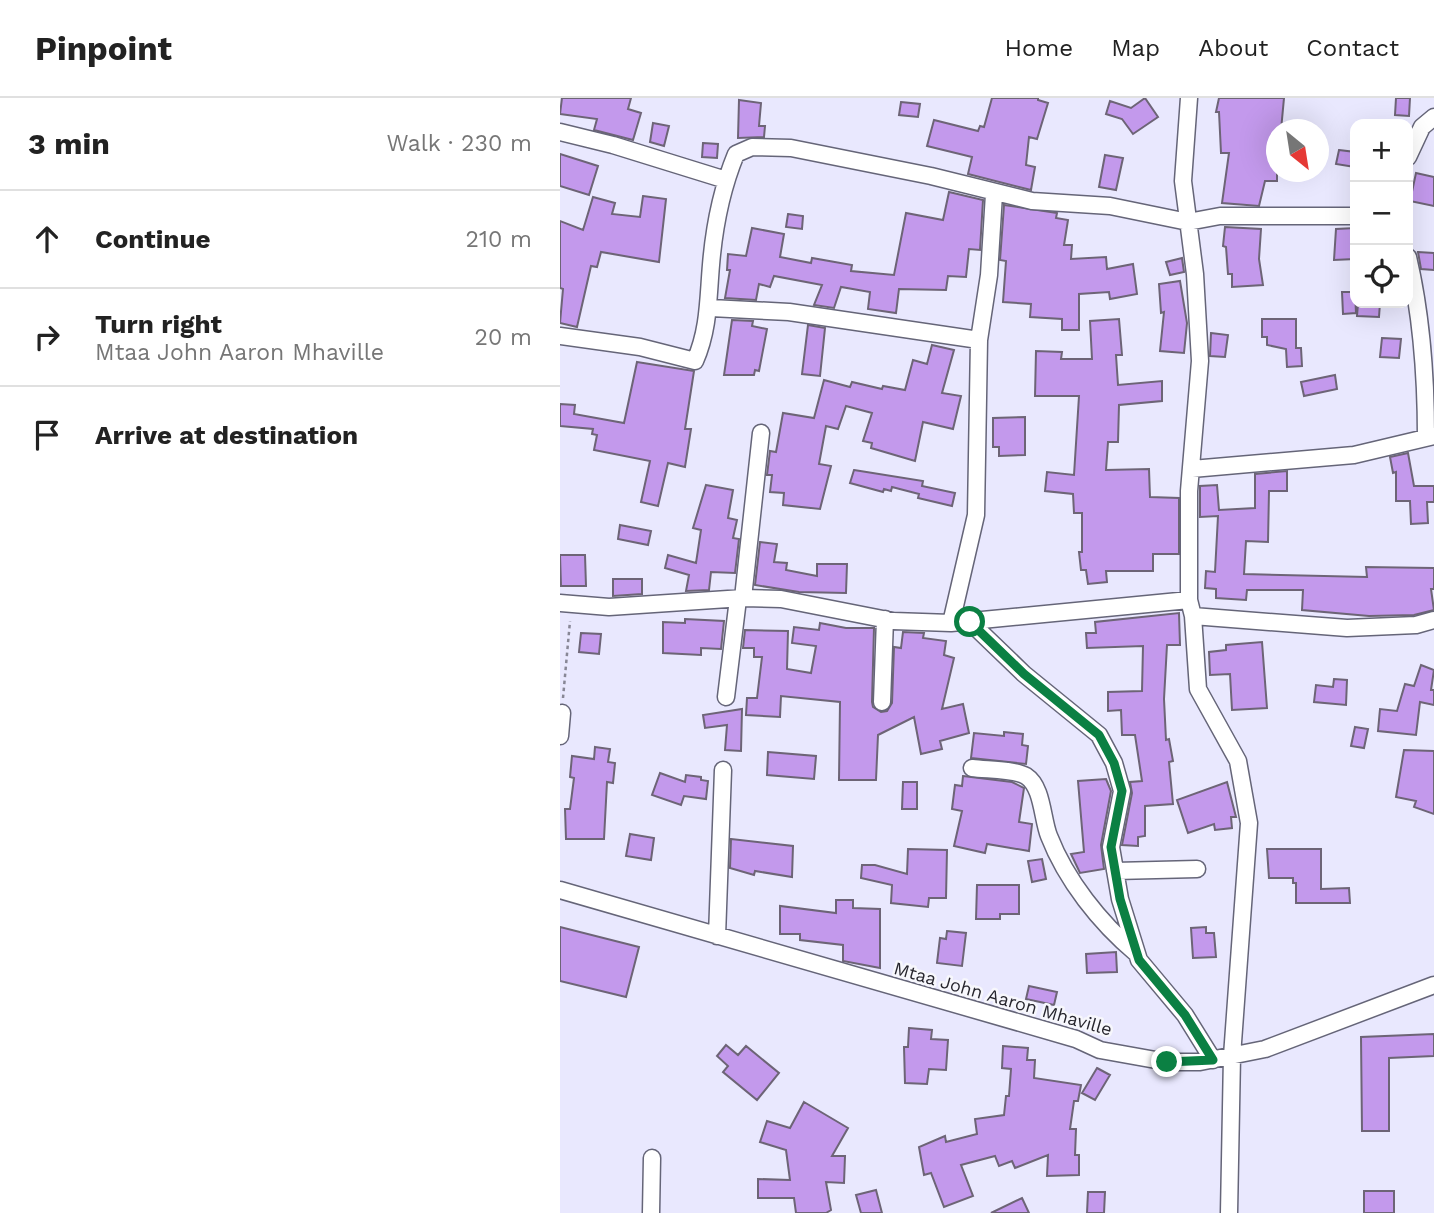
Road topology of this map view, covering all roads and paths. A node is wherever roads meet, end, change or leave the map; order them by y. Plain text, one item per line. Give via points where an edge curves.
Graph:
1 (1189, 98) edge
2 (1434, 117) edge
3 (560, 132) edge
4 (1413, 147) edge
5 (726, 180) junction
6 (994, 194) junction
7 (1350, 216) edge
8 (1188, 222) junction
9 (1413, 279) edge
10 (710, 309) junction
11 (560, 335) edge
12 (979, 340) junction
13 (761, 433) dead end
14 (1430, 436) edge
15 (1192, 469) junction
16 (741, 599) junction
17 (1189, 600) junction
18 (566, 604) edge
19 (1194, 616) junction
20 (884, 620) junction
21 (1434, 620) edge
22 (970, 622) junction
23 (951, 623) junction
24 (726, 697) dead end
25 (882, 702) dead end
26 (562, 713) joint
27 (560, 736) edge
28 (972, 768) dead end
29 (723, 769) dead end
30 (1197, 869) dead end
31 (1115, 871) junction
32 (560, 890) edge
33 (717, 936) junction
34 (1136, 953) junction
35 (1434, 985) edge
36 (1232, 1056) junction
37 (1213, 1060) junction
38 (652, 1158) dead end
39 (651, 1213) edge
40 (1229, 1213) edge

1 - 8 street via 1183,181
2 - 4 street via 1422,127
3 - 5 street
5 - 6 street via 736,154 770,146 922,174
5 - 10 street via 711,265
6 - 8 street via 1110,206
6 - 12 street
7 - 8 street via 1220,216
8 - 15 street via 1199,323
9 - 14 street
10 - 11 street via 695,361
10 - 12 street via 789,312
12 - 23 street via 976,515
13 - 16 street
14 - 15 street via 1354,455
15 - 17 street
16 - 18 street via 609,607
16 - 20 street via 807,603
16 - 24 street
17 - 19 street
17 - 22 street
18 - 26 path
19 - 21 street via 1347,628
19 - 36 street via 1198,689 1238,761 1250,823
20 - 23 street
20 - 25 street
22 - 23 street
22 - 31 street via 1024,674 1099,735 1122,791 1111,847
26 - 27 street
28 - 34 street via 1025,775 1032,782 1048,835 1066,870 1112,933
29 - 33 street
30 - 31 street
31 - 34 street
32 - 33 street, Mtaa John Aaron Mhaville
33 - 37 street, Mtaa John Aaron Mhaville via 1100,1050 1167,1062
34 - 37 street via 1185,1015
35 - 36 street, Mtaa John Aaron Mhaville via 1265,1049
36 - 37 street, Mtaa John Aaron Mhaville
36 - 40 street
38 - 39 street

